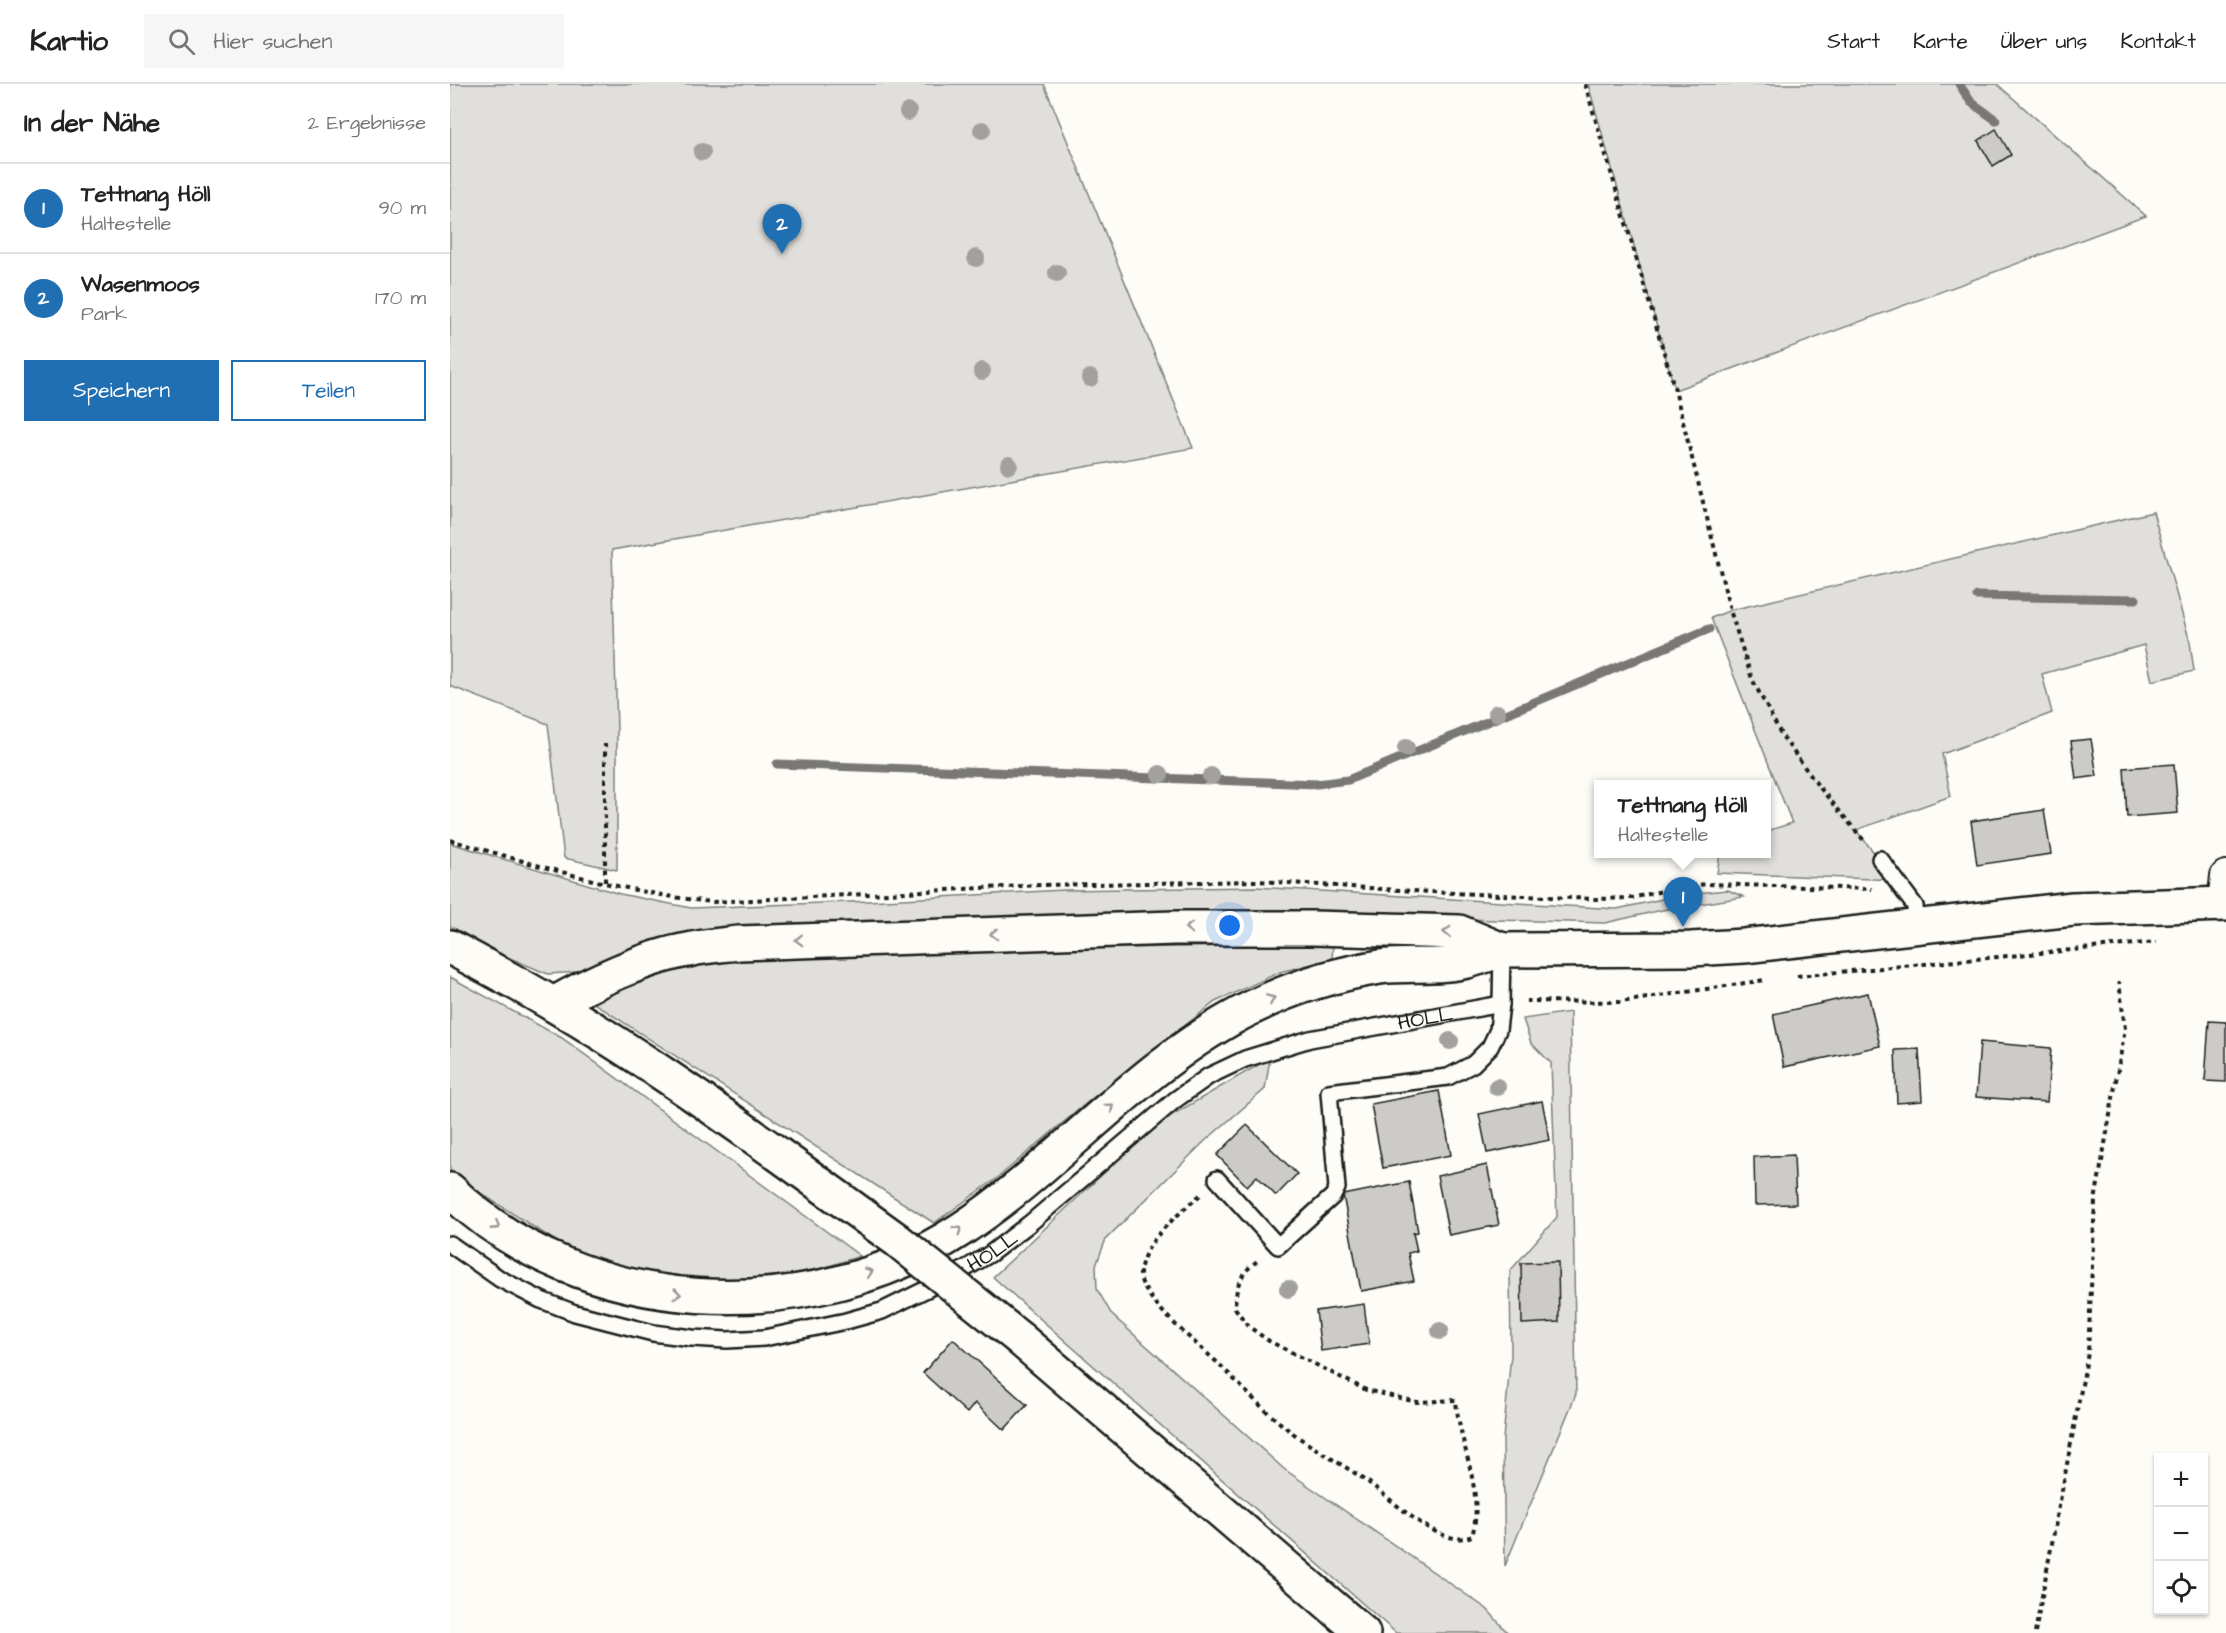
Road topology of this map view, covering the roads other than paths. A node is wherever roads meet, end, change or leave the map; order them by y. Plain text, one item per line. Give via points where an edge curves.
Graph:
1 (1880, 860) road end
2 (2225, 895) edge
3 (1916, 926) junction
4 (450, 947) edge
5 (1502, 950) junction
6 (554, 1004) junction
7 (1501, 1004) junction
8 (1217, 1179) road end
9 (450, 1190) edge
10 (450, 1244) edge
11 (1363, 1633) edge

1 - 3 lane via 1915,906
2 - 3 main road
3 - 5 main road via 1702,949
4 - 6 main road
5 -> 6 main road via 1459,932 1312,927 739,943 686,950 634,967
5 - 7 lane
9 -> 5 main road via 519,1242 566,1266 621,1284 685,1296 761,1295 818,1287 907,1258 961,1229 1018,1186 1159,1066 1209,1030 1252,1007 1321,980 1381,967 1461,963
6 - 11 main road, bridge via 706,1102 897,1240 1019,1338
7 - 8 lane via 1490,1047 1473,1064 1448,1077 1329,1092 1337,1188 1278,1246
7 - 10 lane, HÖLL via 1281,1046 1209,1076 1174,1100 990,1254 882,1311 846,1321 764,1338 704,1339 653,1332 575,1313 542,1300 500,1279

